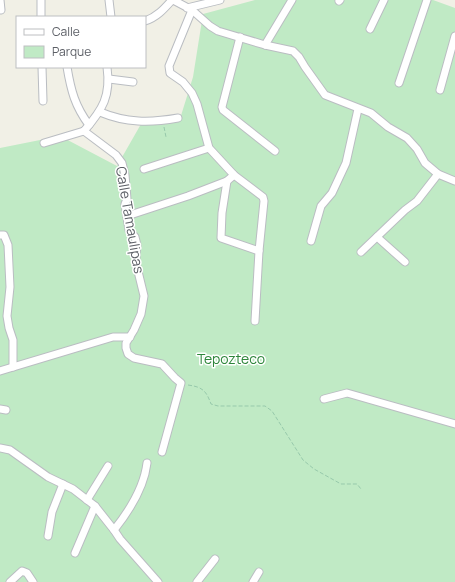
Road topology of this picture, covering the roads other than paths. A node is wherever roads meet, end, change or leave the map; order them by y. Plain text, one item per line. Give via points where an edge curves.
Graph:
1 (0, 0) edge
2 (41, 0) edge
3 (109, 0) edge
4 (172, 0) edge
5 (220, 0) edge
6 (292, 0) edge
7 (384, 0) edge
8 (427, 0) edge
9 (190, 9) junction
10 (1, 10) edge
11 (42, 16) edge
12 (111, 16) edge
13 (146, 21) edge
14 (370, 30) dead end
15 (455, 36) edge
16 (240, 37) junction
17 (265, 45) junction
18 (42, 68) edge
19 (67, 68) edge
20 (107, 68) edge
21 (109, 79) junction
22 (133, 82) dead end
23 (399, 83) dead end
24 (440, 90) dead end
25 (43, 101) dead end
26 (358, 109) junction
27 (100, 112) junction
28 (178, 118) dead end
29 (87, 128) junction
30 (44, 143) dead end
31 (210, 148) junction
32 (275, 151) dead end
33 (144, 169) dead end
34 (438, 174) junction
35 (234, 175) junction
36 (227, 181) junction
37 (455, 181) edge
38 (127, 216) junction
39 (0, 235) edge
40 (377, 237) junction
41 (311, 241) dead end
42 (259, 251) junction
43 (361, 252) dead end
44 (406, 262) dead end
45 (255, 321) dead end
46 (130, 337) junction
47 (13, 367) junction
48 (0, 371) edge
49 (324, 399) dead end
50 (455, 424) edge
51 (0, 448) edge
52 (162, 452) dead end
53 (147, 463) dead end
54 (108, 466) dead end
55 (63, 484) junction
56 (87, 500) junction
57 (95, 506) junction
58 (114, 530) junction
59 (48, 536) dead end
60 (75, 553) dead end
61 (215, 559) dead end
62 (259, 572) dead end
63 (10, 582) edge
64 (33, 582) edge
65 (158, 582) edge
66 (197, 582) edge
67 (253, 582) edge

1 - 10 street
2 - 11 street
3 - 12 street
4 - 9 street
4 - 13 street via 161,12
5 - 9 street
6 - 17 street
7 - 14 street
8 - 23 street
9 - 16 street via 210,26
9 - 31 street via 169,70 192,93
15 - 24 street
16 - 17 street
16 - 32 street via 222,107
17 - 26 street via 293,51 325,95
18 - 25 street
19 - 29 street, Calle Tamaulipas via 74,99
20 - 21 street
21 - 22 street
21 - 27 street via 108,92
26 - 34 street via 370,113 408,138 425,162
26 - 41 street via 346,163 332,193 321,206
27 - 28 street via 135,122
27 - 29 street
29 - 30 street
29 - 38 street, Calle Tamaulipas via 122,164
31 - 33 street
31 - 35 street
34 - 37 street
34 - 40 street via 417,201
35 - 36 street
35 - 42 street via 263,197
36 - 38 street
36 - 42 street via 221,238
38 - 46 street, Calle Tamaulipas via 129,230 137,245 136,262 144,296 141,314
39 - 47 street via 4,235 8,245 10,287 7,316 13,340
40 - 43 street
40 - 44 street
42 - 45 street
46 - 47 street via 112,337
46 - 52 street, Calle Tamaulipas via 126,343 128,354 134,358 162,364 181,383
47 - 48 street
49 - 50 street via 347,393
51 - 55 street via 10,450 48,477
53 - 58 street via 146,472 128,513
54 - 56 street
55 - 56 street
55 - 59 street via 52,512
56 - 57 street
57 - 58 street
57 - 60 street
58 - 65 street
61 - 66 street
62 - 67 street
63 - 64 street via 22,571 27,573

